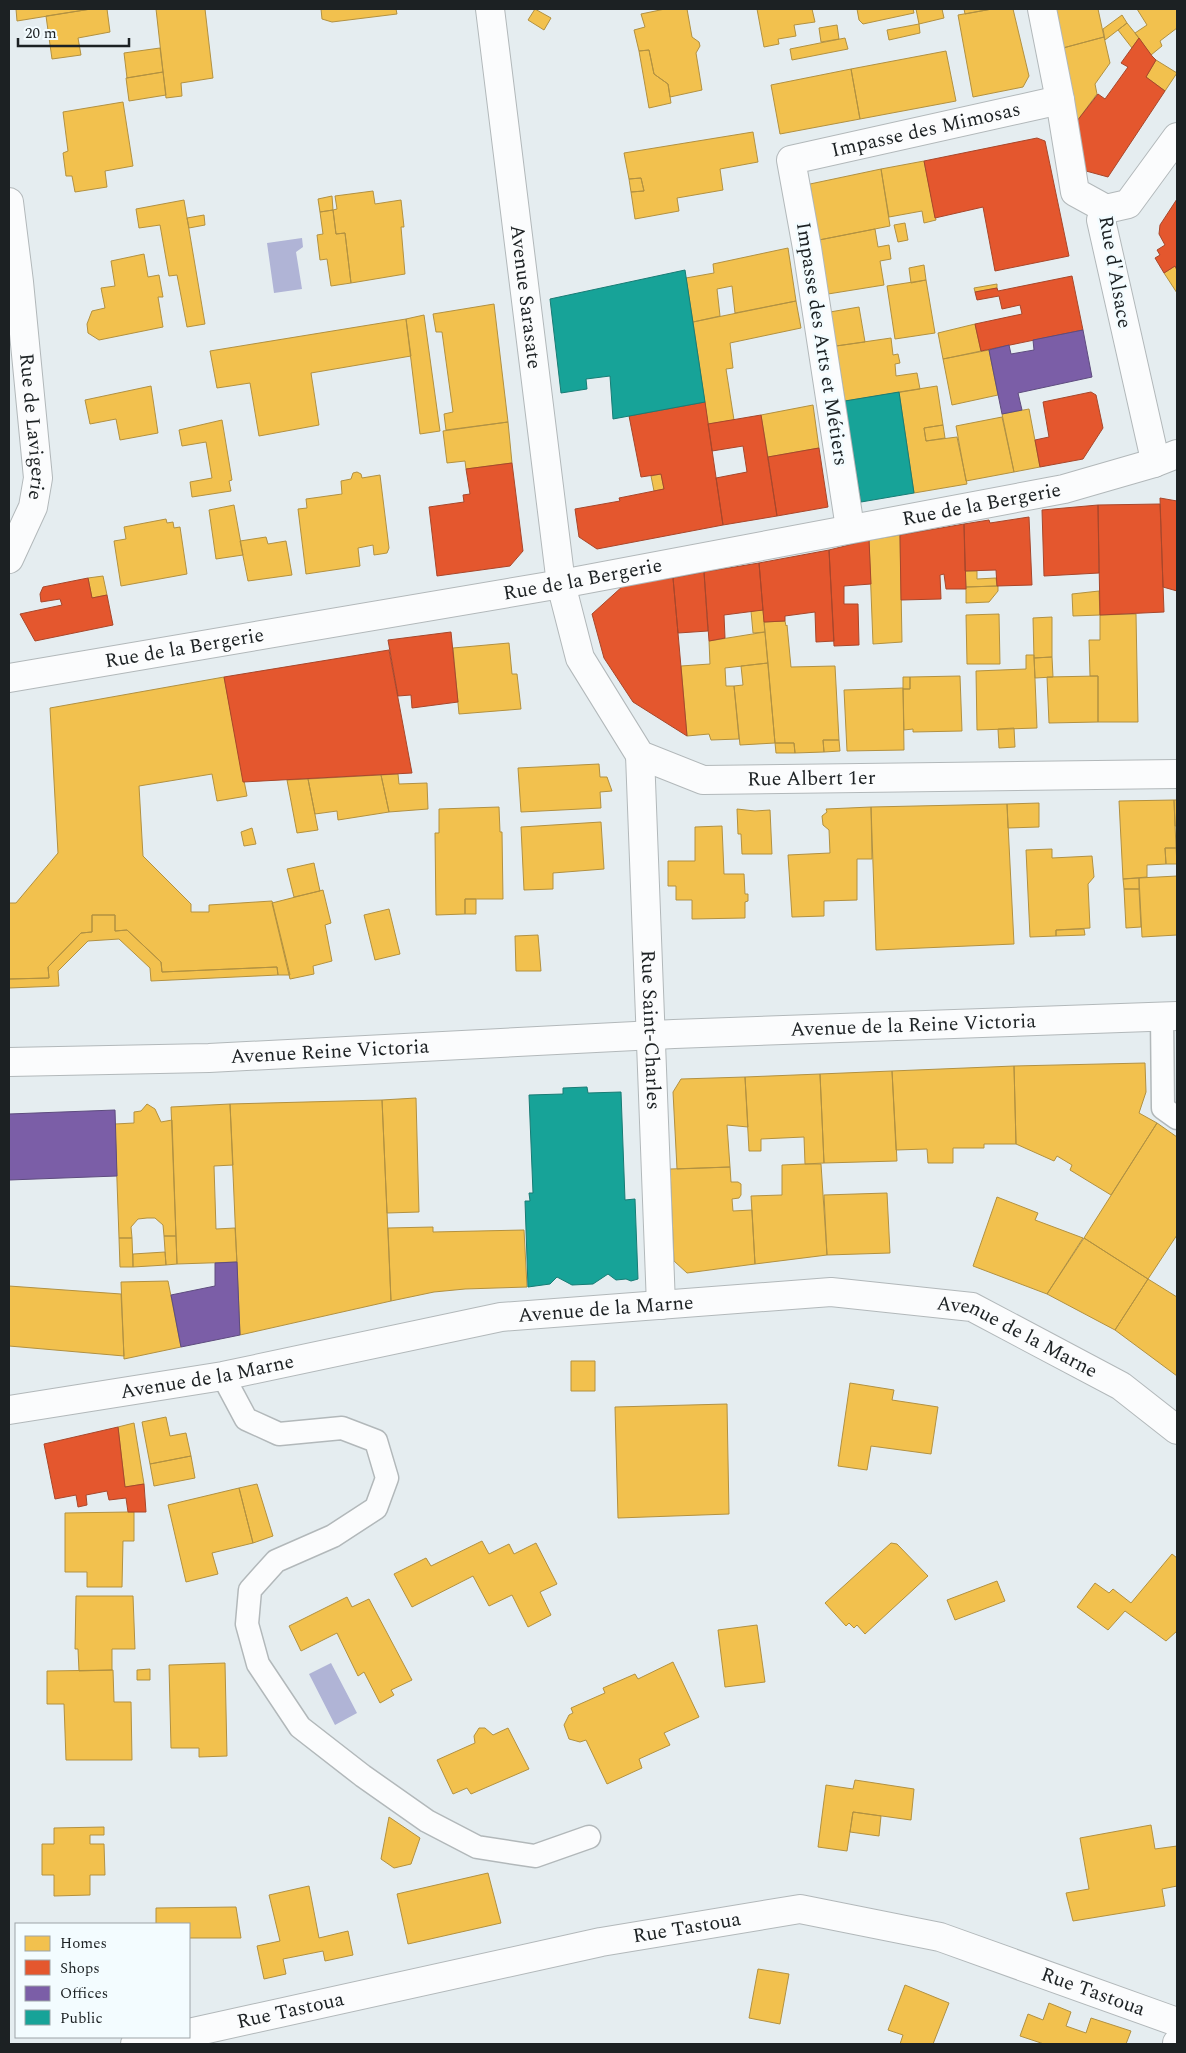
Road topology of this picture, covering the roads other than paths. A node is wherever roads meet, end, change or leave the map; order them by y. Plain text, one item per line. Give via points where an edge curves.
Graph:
1 (490, 9) edge
2 (1042, 9) edge
3 (1060, 100) junction
4 (1177, 137) edge
5 (792, 160) joint
6 (9, 202) edge
7 (1106, 209) junction
8 (1169, 461) edge
9 (850, 528) junction
10 (9, 558) edge
11 (561, 584) junction
12 (9, 678) edge
13 (640, 754) junction
14 (1177, 774) edge
15 (1170, 1016) edge
16 (650, 1036) junction
17 (9, 1062) edge
18 (1177, 1118) edge
19 (661, 1305) junction
20 (223, 1376) junction
21 (9, 1410) edge
22 (1177, 1430) edge
23 (589, 1837) dead end
24 (1177, 2022) edge
25 (190, 2032) edge
26 (165, 2038) edge
27 (135, 2044) edge

1 - 11 street, Avenue Sarasate
2 - 3 street, Rue d'Alsace
3 - 5 street, Impasse des Mimosas
3 - 7 street, Rue d'Alsace via 1075,192
4 - 7 street via 1128,204
5 - 9 street, Impasse des Arts et Métiers
6 - 10 street, Rue de Lavigerie via 38,478 33,507
7 - 8 street, Rue d'Alsace via 1101,220 1153,452
8 - 9 street, Rue de la Bergerie via 1064,489
9 - 11 street, Rue de la Bergerie
11 - 12 street, Rue de la Bergerie
11 - 13 street via 580,658
13 - 14 street, Rue Albert 1er via 703,780
13 - 16 street, Rue Saint-Charles
15 - 16 street, Avenue de la Reine Victoria
15 - 18 lane via 1163,1108
16 - 17 street, Avenue Reine Victoria via 209,1058
16 - 19 street, Rue Saint-Charles
19 - 20 street, Avenue de la Marne via 501,1317
19 - 22 street, Avenue de la Marne via 831,1292 972,1307 1121,1386
20 - 21 street, Avenue de la Marne
20 - 23 lane via 246,1419 279,1434 342,1428 376,1441 387,1478 376,1508 333,1536 276,1561 250,1590 247,1624 258,1664 300,1727 428,1821 477,1847 535,1856
24 - 25 street, Rue Tastoua via 940,1937 800,1909 601,1942
26 - 27 street

